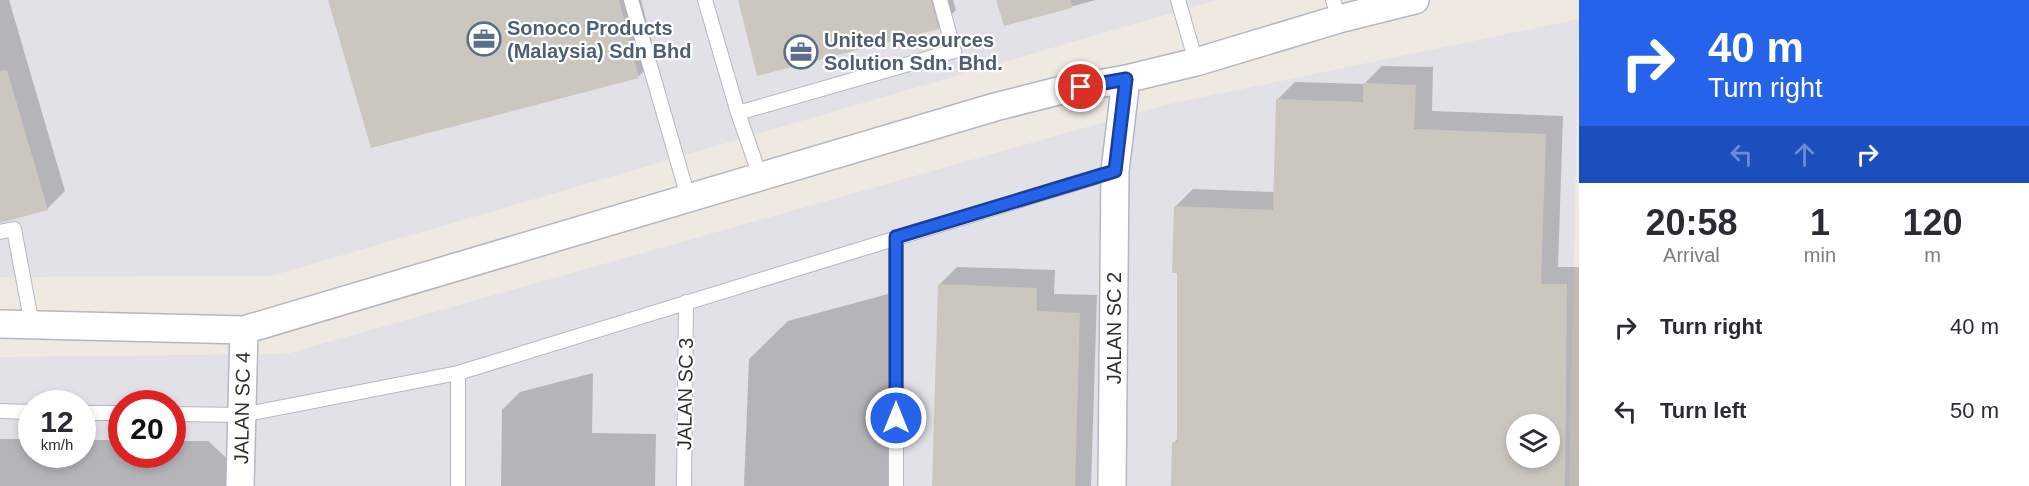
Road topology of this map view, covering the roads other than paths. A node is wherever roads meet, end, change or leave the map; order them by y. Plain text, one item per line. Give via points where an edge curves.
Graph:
1 (631, 0) edge
2 (705, 0) edge
3 (940, 0) edge
4 (1178, 0) edge
5 (1415, 0) edge
6 (1336, 10) edge
7 (1196, 62) junction
8 (1126, 79) junction
9 (738, 113) junction
10 (1115, 171) junction
11 (760, 176) junction
12 (688, 197) junction
13 (0, 232) edge
14 (896, 237) junction
15 (686, 302) junction
16 (0, 324) edge
17 (32, 325) junction
18 (244, 330) junction
19 (458, 373) junction
20 (0, 411) edge
21 (18, 412) edge
22 (186, 414) edge
23 (242, 415) junction
24 (240, 486) edge
25 (458, 486) edge
26 (684, 486) edge
27 (896, 486) edge
28 (1112, 486) edge

1 - 12 lane
2 - 9 lane
3 - 9 lane via 954,51
4 - 7 lane
5 - 6 street
6 - 7 street
7 - 8 street
8 - 10 street, JALAN SC 2
8 - 11 street via 995,107
9 - 11 lane
10 - 14 lane
10 - 28 street, JALAN SC 2
11 - 12 street
12 - 18 street
13 - 17 lane via 14,229
14 - 15 lane
14 - 27 lane
15 - 19 lane
15 - 26 lane, JALAN SC 3
16 - 17 street
17 - 18 street
18 - 23 street, JALAN SC 4
19 - 23 lane
19 - 25 lane
20 - 21 lane
22 - 23 lane
23 - 24 street, JALAN SC 4

